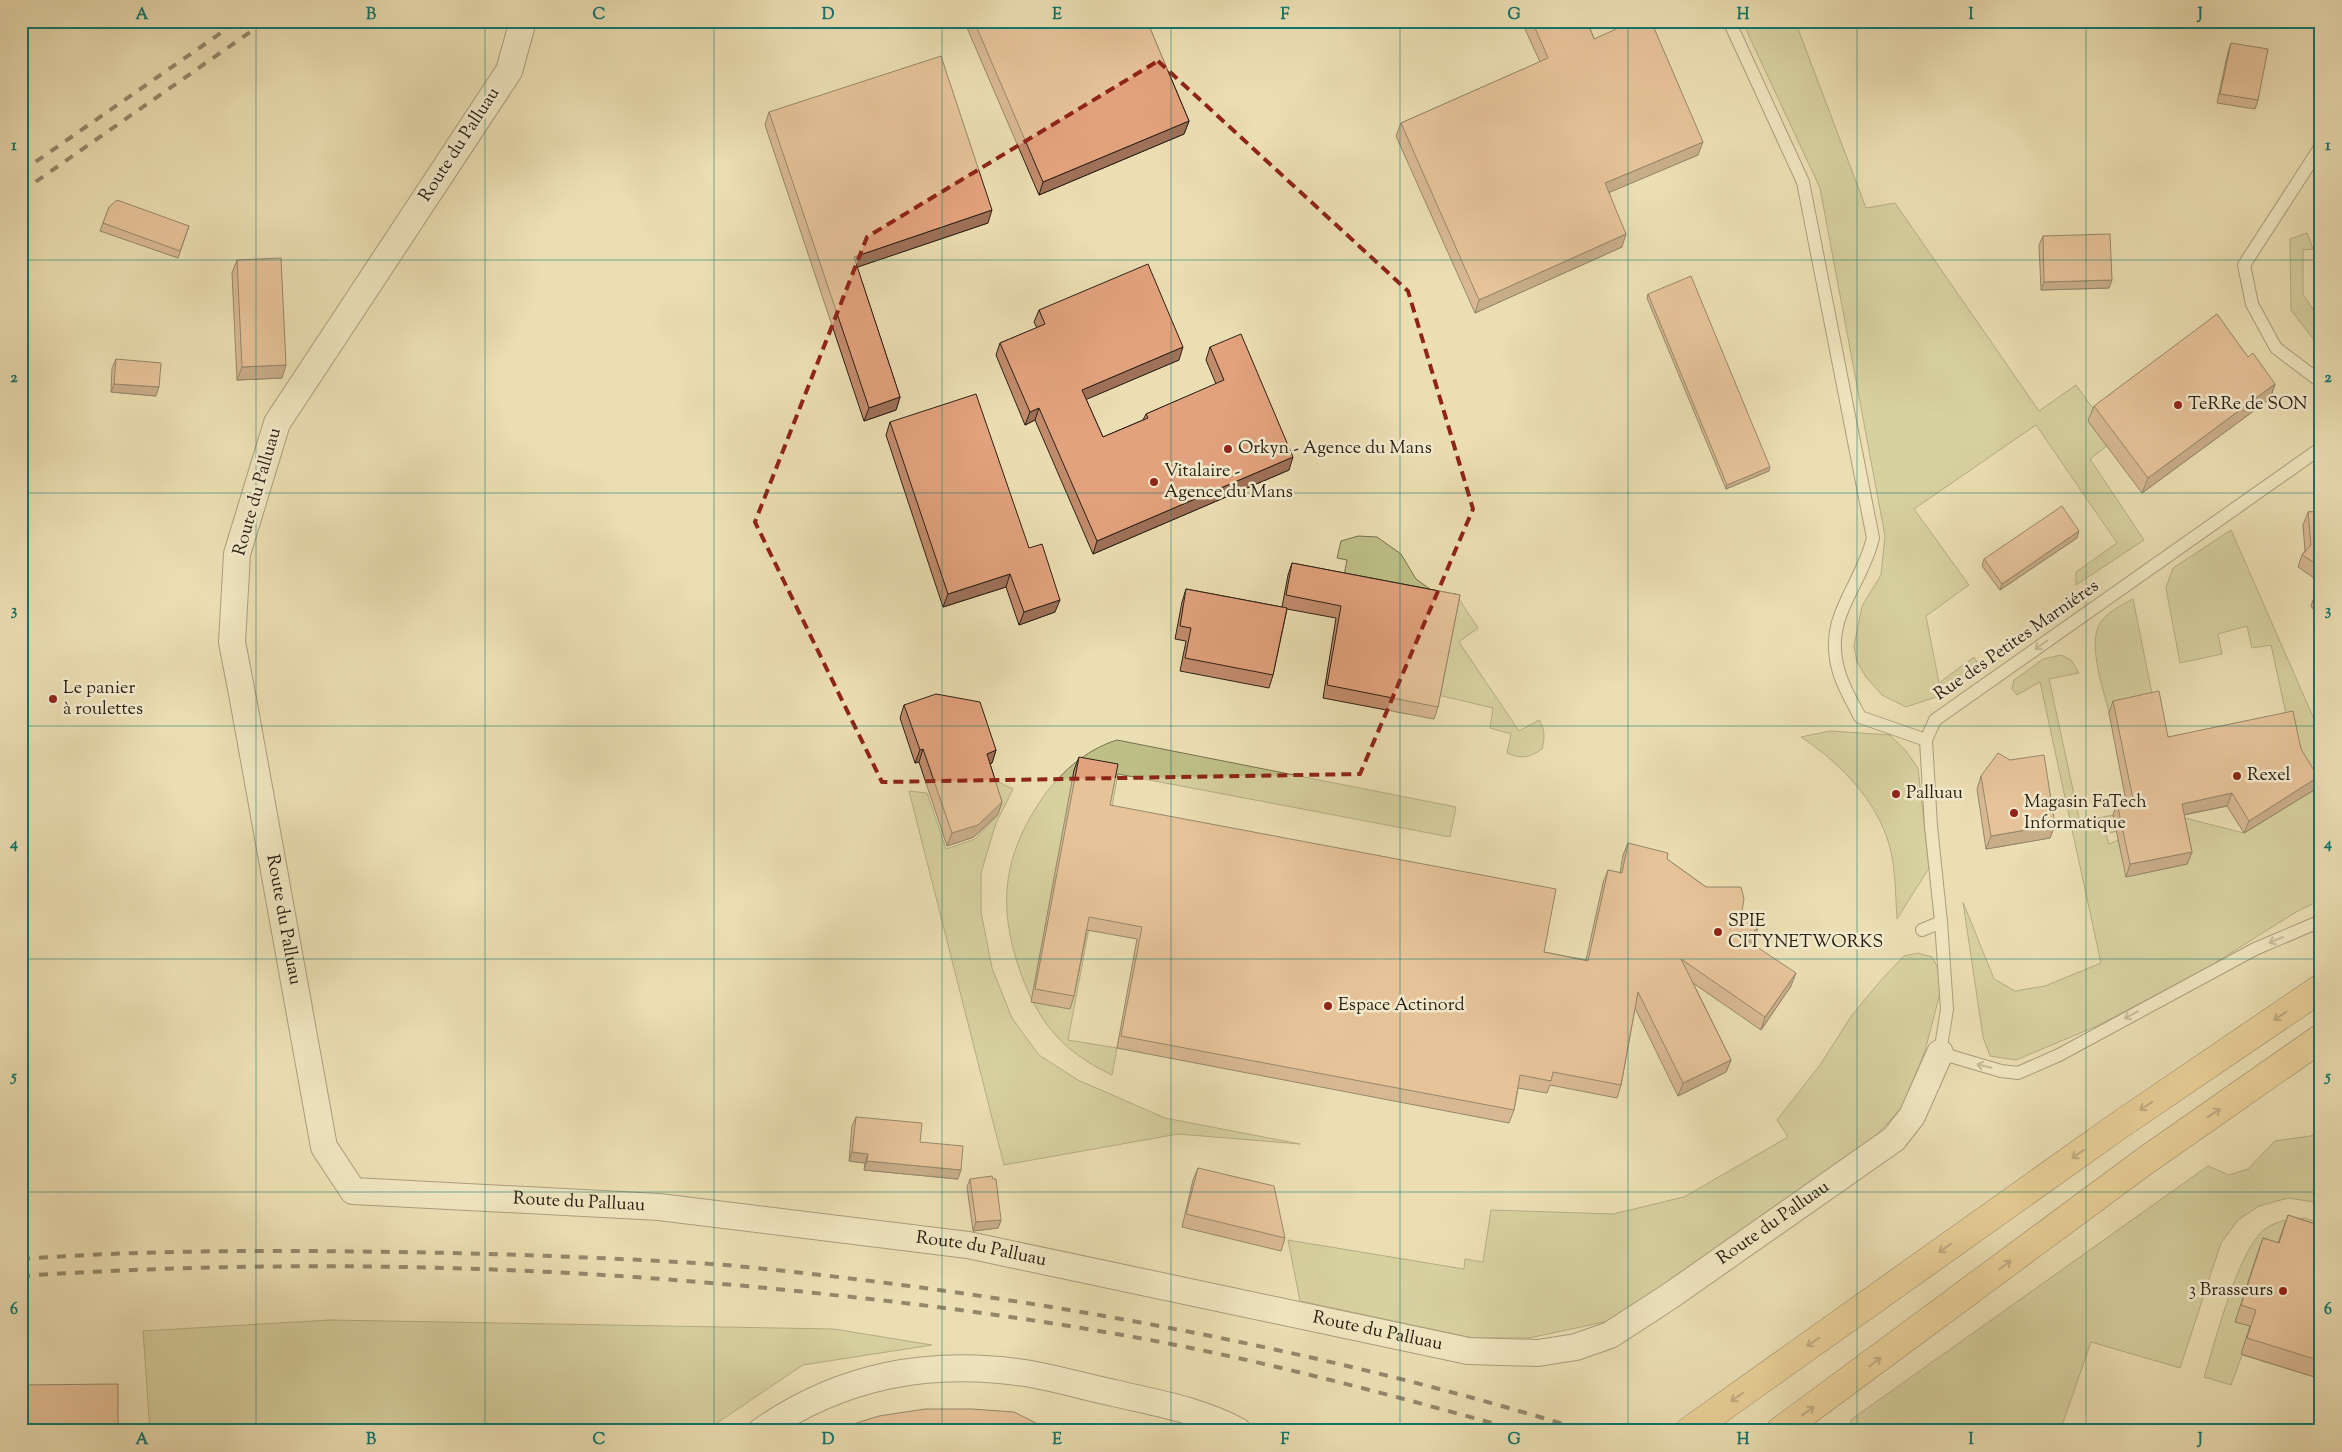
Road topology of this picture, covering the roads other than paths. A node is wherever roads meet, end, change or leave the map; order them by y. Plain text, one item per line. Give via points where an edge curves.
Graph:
1 (523, 21) edge
2 (1729, 21) edge
3 (2321, 146) edge
4 (2321, 382) edge
5 (2321, 448) edge
6 (1926, 740) junction
7 (2321, 921) edge
8 (1941, 922) junction
9 (1922, 930) dead end
10 (2321, 988) edge
11 (2321, 1038) edge
12 (1940, 1053) junction
13 (761, 1431) edge
14 (1238, 1431) edge
15 (1689, 1431) edge
16 (1780, 1431) edge

1 - 12 street, Route du Palluau via 509,71 277,423 237,554 232,642 324,1147 353,1191 659,1207 968,1245 1468,1351 1538,1353 1610,1335 1894,1139 1912,1116
2 - 6 lane via 1803,182 1873,538 1868,559 1837,618 1834,647 1839,673 1860,717
3 - 4 lane via 2244,265 2252,304 2276,348
5 -> 6 lane, Rue des Petites Marniéres via 1935,720
6 - 8 lane
7 -> 12 lane via 2255,949 2059,1055 2018,1073
8 - 9 lane
8 - 12 lane via 1947,1009
10 -> 15 highway via 2118,1126
16 -> 11 highway via 2145,1161
13 - 14 street via 813,1399 862,1382 922,1369 946,1368 982,1368 1027,1374 1195,1412

